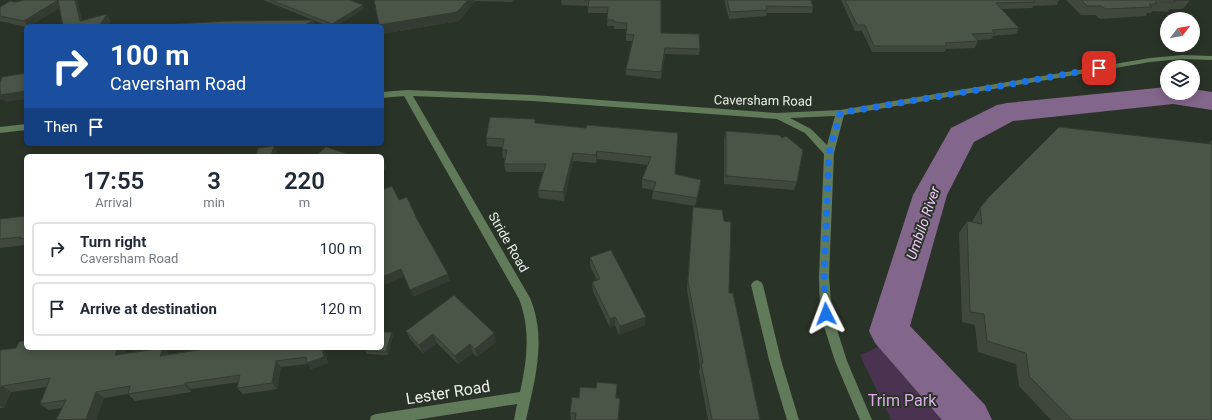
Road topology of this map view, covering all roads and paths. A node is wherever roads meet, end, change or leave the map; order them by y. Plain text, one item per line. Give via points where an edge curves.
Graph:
1 (1212, 58) edge
2 (407, 93) junction
3 (384, 95) edge
4 (840, 113) junction
5 (776, 116) junction
6 (24, 127) edge
7 (0, 130) edge
8 (829, 153) junction
9 (757, 286) dead end
10 (525, 397) junction
11 (376, 420) edge
12 (520, 420) edge
13 (793, 420) edge
14 (866, 420) edge

1 - 4 street, Caversham Road via 1182,57 1121,64
2 - 3 street, Caversham Road
2 - 5 street, Caversham Road via 533,98
2 - 10 street, Stride Road via 524,298 531,322 533,342
4 - 5 street, Caversham Road
4 - 8 street
5 - 8 street via 808,132
6 - 7 street
8 - 14 street via 824,277 826,314 841,361
9 - 13 street
10 - 11 street, Lester Road
10 - 12 street, Stride Road

